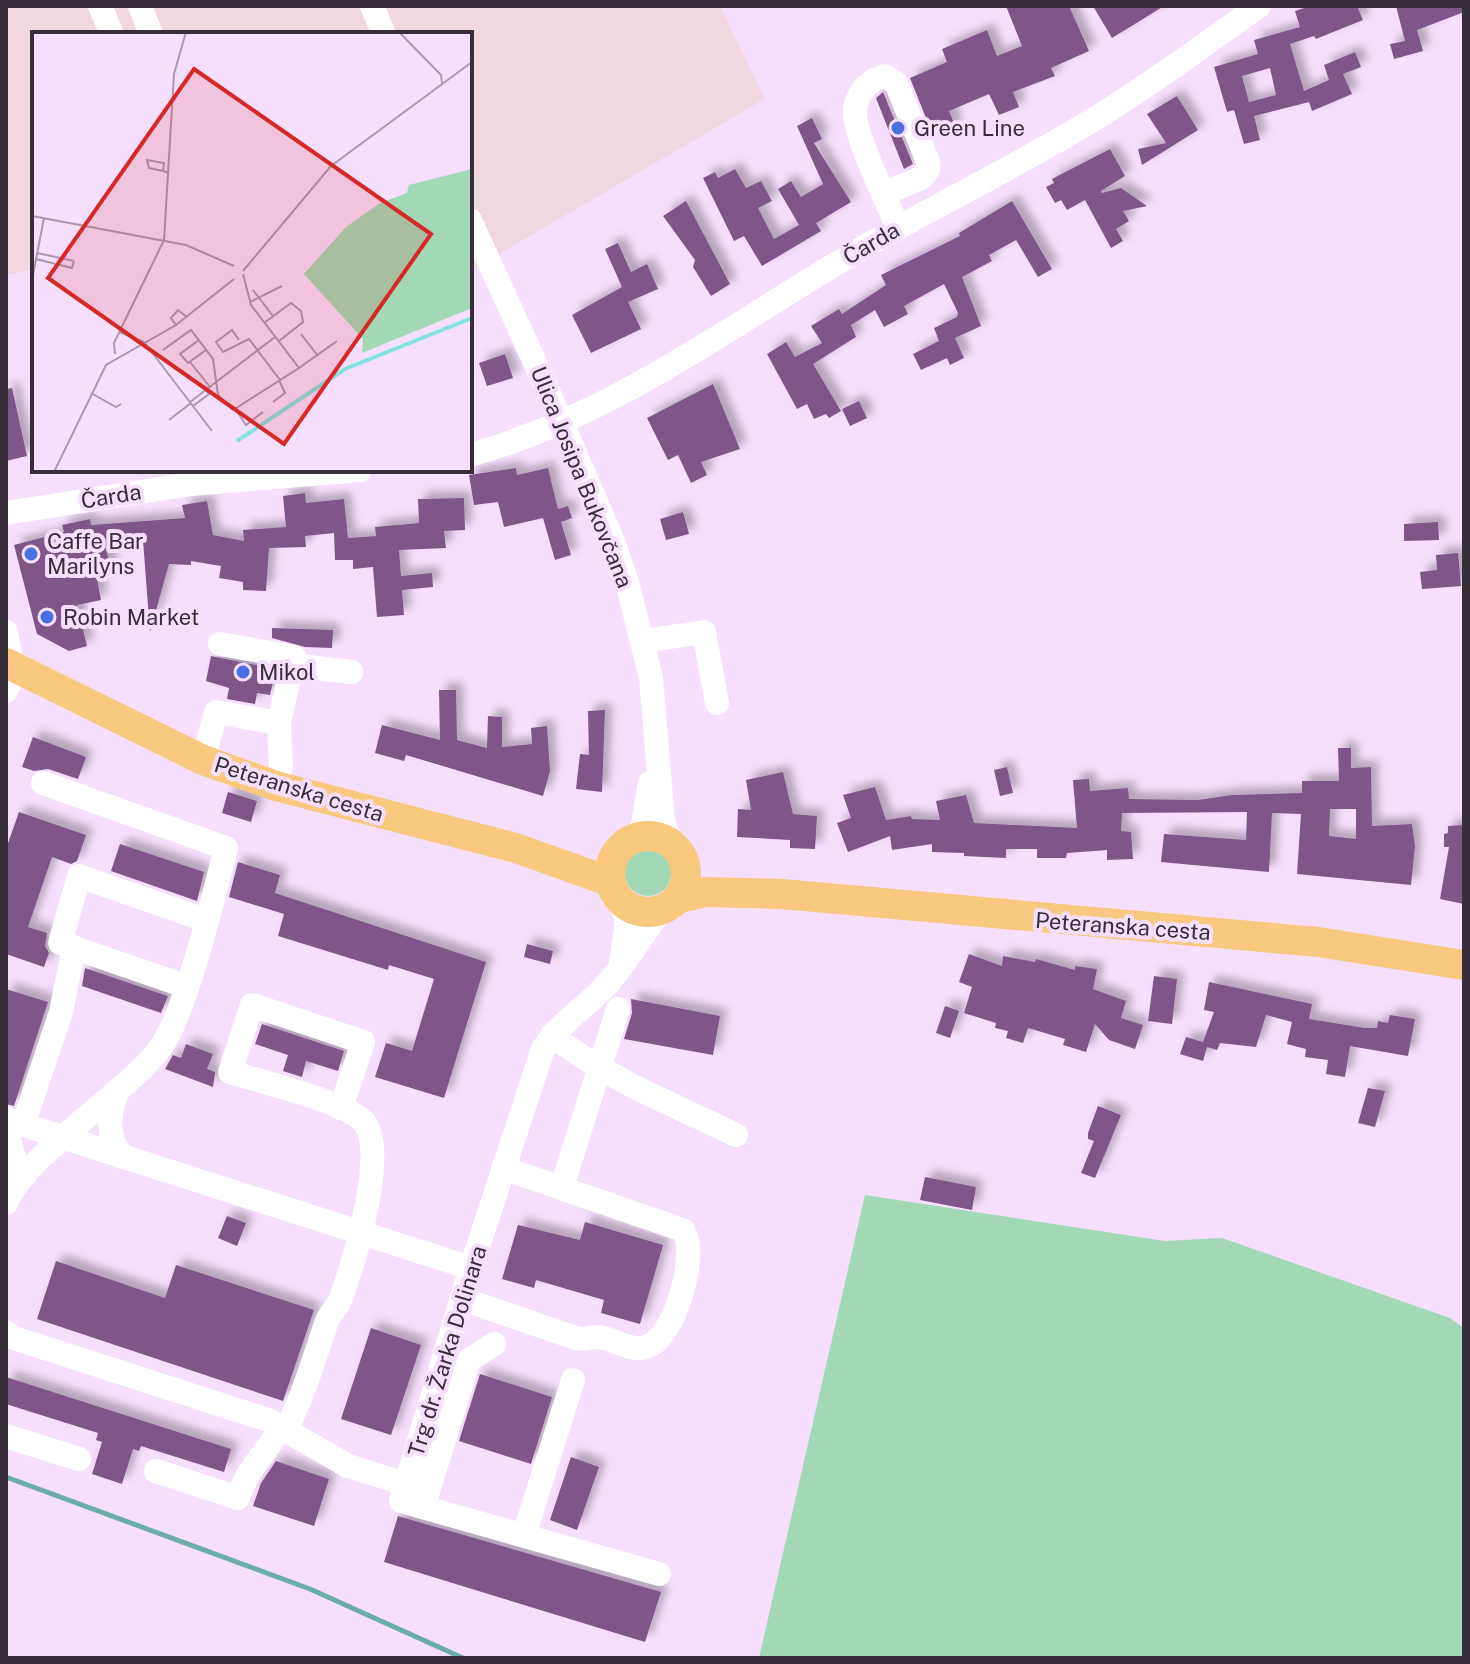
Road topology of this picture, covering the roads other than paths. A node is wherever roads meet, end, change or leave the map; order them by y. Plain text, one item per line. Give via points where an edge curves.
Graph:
1 (100, 6) edge
2 (140, 6) edge
3 (372, 6) edge
4 (1259, 6) edge
5 (111, 32) edge
6 (150, 32) edge
7 (383, 32) edge
8 (884, 193) junction
9 (472, 224) edge
10 (898, 227) junction
11 (561, 424) junction
12 (472, 454) edge
13 (336, 472) edge
14 (6, 513) edge
15 (6, 632) edge
16 (643, 641) junction
17 (220, 644) dead end
18 (292, 665) junction
19 (10, 672) edge
20 (351, 672) dead end
21 (717, 703) dead end
22 (279, 723) junction
23 (657, 745) junction
24 (203, 760) junction
25 (43, 783) dead end
26 (276, 786) junction
27 (626, 845) junction
28 (516, 848) junction
29 (677, 851) junction
30 (616, 891) junction
31 (782, 894) junction
32 (670, 904) junction
33 (205, 920) junction
34 (74, 947) junction
35 (1464, 965) edge
36 (618, 972) junction
37 (185, 986) junction
38 (618, 1009) dead end
39 (552, 1035) junction
40 (600, 1069) junction
41 (117, 1091) junction
42 (341, 1108) junction
43 (12, 1124) edge
44 (736, 1135) dead end
45 (66, 1138) junction
46 (123, 1157) junction
47 (503, 1168) junction
48 (562, 1187) junction
49 (8, 1198) edge
50 (360, 1235) junction
51 (471, 1268) junction
52 (470, 1302) junction
53 (455, 1323) junction
54 (6, 1332) edge
55 (494, 1344) junction
56 (573, 1380) dead end
57 (283, 1428) junction
58 (6, 1436) edge
59 (79, 1459) dead end
60 (156, 1471) dead end
61 (406, 1484) junction
62 (423, 1507) junction
63 (524, 1535) junction
64 (659, 1574) dead end

1 - 5 street
2 - 6 street
3 - 7 street
4 - 10 street, Čarda via 1105,113
8 - 8 street via 920,179 928,162 893,79 880,77 859,97 854,116
8 - 10 street
9 - 11 street, Ulica Josipa Bukovčana
10 - 11 street, Čarda via 656,376
11 - 12 street, Čarda
11 - 16 street, Ulica Josipa Bukovčana via 613,541
13 - 14 street, Čarda via 191,484
15 - 19 street
16 - 21 street via 704,632
16 - 23 street, Ulica Josipa Bukovčana
17 - 18 street via 294,657
18 - 20 street
18 - 22 street
19 - 24 main road, Peteranska cesta
22 - 24 street via 216,712
22 - 26 street via 281,766
23 - 27 street, Ulica Josipa Bukovčana via 643,824
23 - 29 street, Ulica Josipa Bukovčana via 663,821
24 - 26 main road, Peteranska cesta
25 - 33 street via 226,848
26 - 28 main road, Peteranska cesta
27 - 28 main road, Peteranska cesta via 580,854
27 - 29 main road via 660,837
27 - 30 main road
28 - 30 main road, Peteranska cesta
29 - 31 main road, Peteranska cesta via 709,876
29 - 32 main road via 686,880
30 - 32 main road via 641,911
30 - 36 street via 627,923
31 - 32 main road, Peteranska cesta via 705,892
31 - 35 main road, Peteranska cesta via 1318,942
32 - 36 street, Trg dr. Žarka Dolinara
33 - 34 street via 79,876 60,943
33 - 37 street
34 - 37 street
34 - 43 street via 65,1001
36 - 39 street, Trg dr. Žarka Dolinara
37 - 41 street via 162,1046
38 - 40 street
39 - 40 street
39 - 47 street, Trg dr. Žarka Dolinara via 533,1073
40 - 44 street
40 - 48 street
41 - 45 street
41 - 46 street via 110,1136
42 - 42 street via 230,1072 252,1005 363,1042
42 - 50 street via 368,1127 375,1149
43 - 45 street
43 - 49 street
45 - 46 street
45 - 49 street
46 - 50 street
47 - 48 street
47 - 51 street, Trg dr. Žarka Dolinara
48 - 52 street via 675,1225 686,1234 689,1259 664,1334 645,1348 598,1337 579,1339
50 - 51 street
50 - 57 street via 306,1390
51 - 52 street, Trg dr. Žarka Dolinara
52 - 53 street, Trg dr. Žarka Dolinara
52 - 55 street
53 - 55 street
53 - 61 street, Trg dr. Žarka Dolinara
54 - 57 street, Trg dr. Žarka Dolinara
55 - 62 street via 469,1360
56 - 63 street
57 - 60 street via 256,1458 238,1498
57 - 61 street, Trg dr. Žarka Dolinara via 348,1466
58 - 59 street
61 - 62 street via 401,1501
62 - 63 street
63 - 64 street

